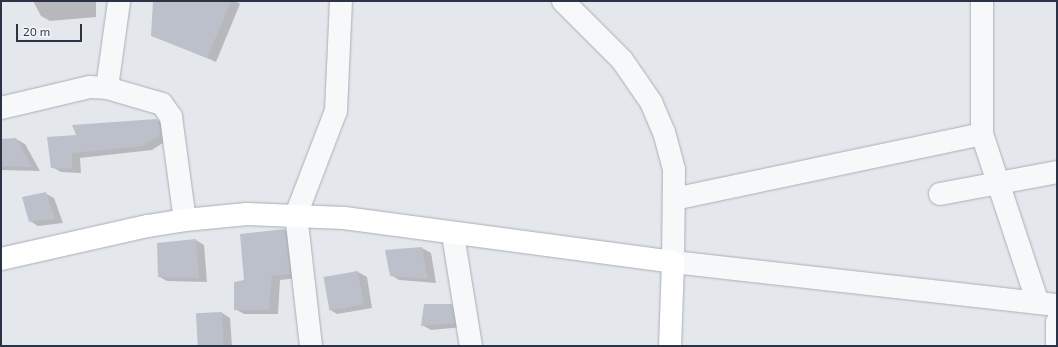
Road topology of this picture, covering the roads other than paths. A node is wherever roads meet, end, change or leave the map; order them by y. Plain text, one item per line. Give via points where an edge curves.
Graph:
1 (119, 1) edge
2 (341, 1) edge
3 (563, 1) edge
4 (982, 1) edge
5 (107, 88) junction
6 (1, 108) edge
7 (982, 134) junction
8 (1057, 172) edge
9 (998, 183) junction
10 (940, 194) dead end
11 (674, 199) junction
12 (296, 215) junction
13 (185, 220) junction
14 (453, 235) junction
15 (1, 259) edge
16 (673, 262) junction
17 (1048, 304) edge
18 (1057, 322) edge
19 (310, 346) edge
20 (471, 346) edge
21 (670, 346) edge
22 (1057, 346) edge

1 - 5 street
2 - 12 street via 336,111
3 - 11 street via 622,60 651,102 664,132 674,170
4 - 7 street
5 - 6 street via 90,87
5 - 13 street via 162,104 171,117
7 - 9 street
7 - 11 street
8 - 9 street
9 - 10 street
9 - 17 street
11 - 16 street
12 - 13 street via 247,214
12 - 14 street via 344,218
12 - 19 street
13 - 15 street
14 - 16 street
14 - 20 street
16 - 17 street
16 - 21 street
18 - 22 street

